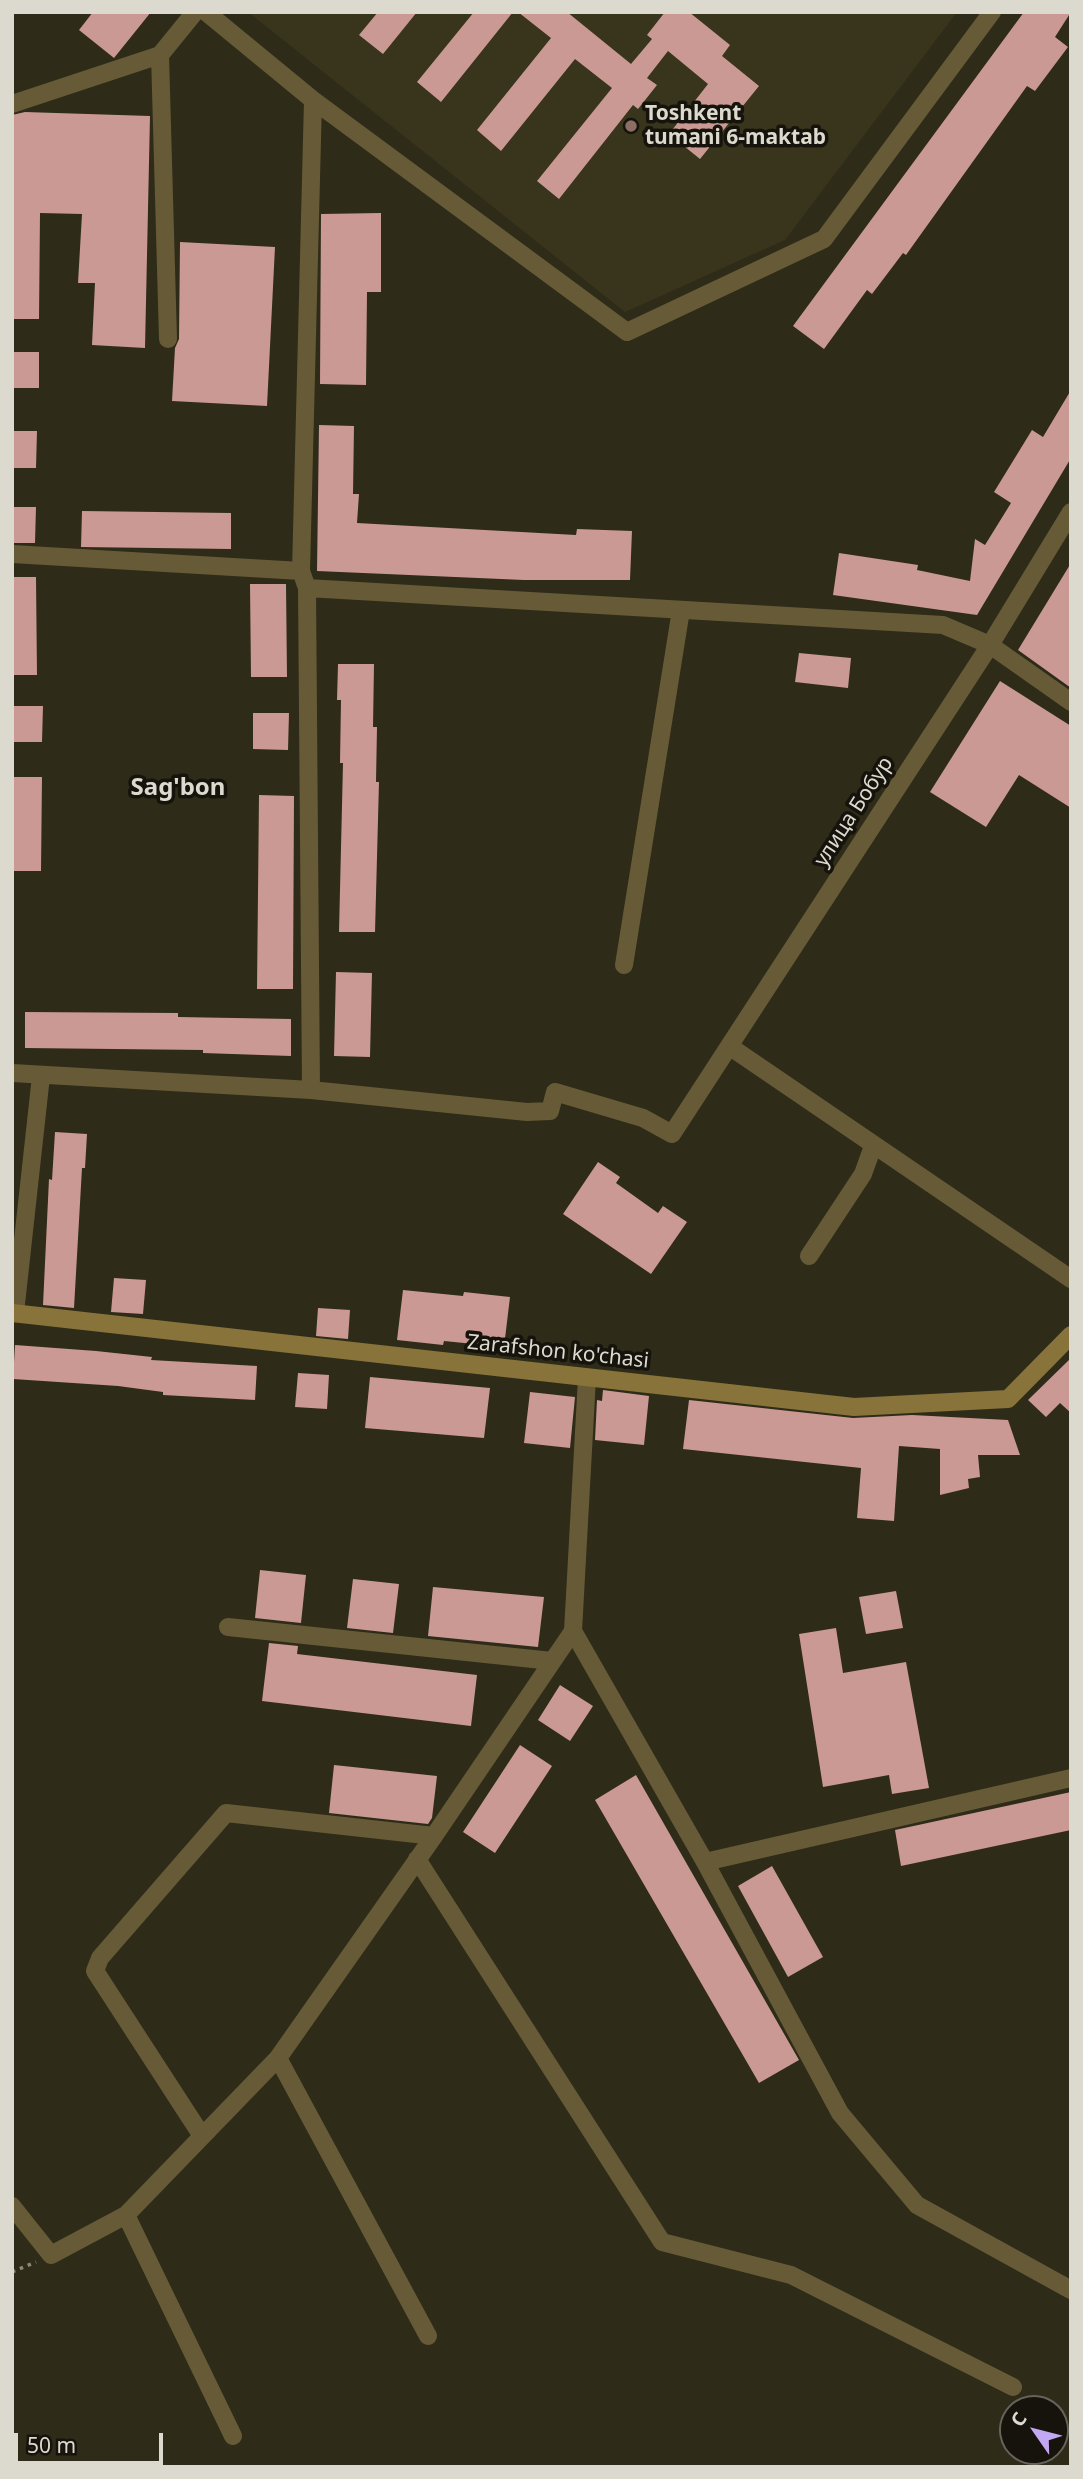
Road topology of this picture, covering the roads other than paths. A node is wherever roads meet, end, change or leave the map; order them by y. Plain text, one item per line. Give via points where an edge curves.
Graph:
1 (195, 12) edge
2 (206, 12) edge
3 (992, 12) edge
4 (160, 55) junction
5 (313, 100) junction
6 (12, 104) edge
7 (167, 339) dead end
8 (1071, 512) edge
9 (12, 554) edge
10 (304, 579) junction
11 (681, 610) junction
12 (990, 645) junction
13 (1071, 702) edge
14 (624, 965) dead end
15 (729, 1046) junction
16 (12, 1073) edge
17 (41, 1076) junction
18 (311, 1090) junction
19 (873, 1146) junction
20 (809, 1256) dead end
21 (1071, 1279) edge
22 (14, 1313) edge
23 (1071, 1335) edge
24 (587, 1378) junction
25 (228, 1627) dead end
26 (573, 1631) junction
27 (552, 1661) junction
28 (1071, 1778) edge
29 (433, 1836) junction
30 (417, 1859) junction
31 (705, 1862) junction
32 (278, 2058) junction
33 (202, 2136) junction
34 (12, 2206) edge
35 (126, 2215) junction
36 (1071, 2290) edge
37 (428, 2336) dead end
38 (1013, 2387) dead end
39 (233, 2436) dead end

1 - 4 street
2 - 5 street
3 - 5 street via 824,239 627,332
4 - 6 street
4 - 7 street
5 - 10 street
8 - 12 street, улица Бобур
9 - 10 street
10 - 11 street
10 - 18 street
11 - 12 street via 943,625
11 - 14 street
12 - 13 street
12 - 15 street, улица Бобур
15 - 18 street, улица Бобур via 672,1134 643,1118 555,1092 550,1111 527,1112
15 - 19 street
16 - 17 street
17 - 18 street
17 - 22 street
19 - 20 street via 863,1174
19 - 21 street
22 - 24 street, Zarafshon ko'chasi
23 - 24 street, Zarafshon ko'chasi via 1008,1399 854,1407
24 - 26 street
25 - 27 street
26 - 27 street
26 - 31 street
27 - 29 street
28 - 31 street
29 - 30 street
29 - 33 street via 226,1813 100,1958 95,1971
30 - 32 street
30 - 38 street via 662,2242 791,2275
31 - 36 street via 840,2113 917,2205
32 - 33 street
32 - 37 street
33 - 35 street
34 - 35 street via 51,2255
35 - 39 street

